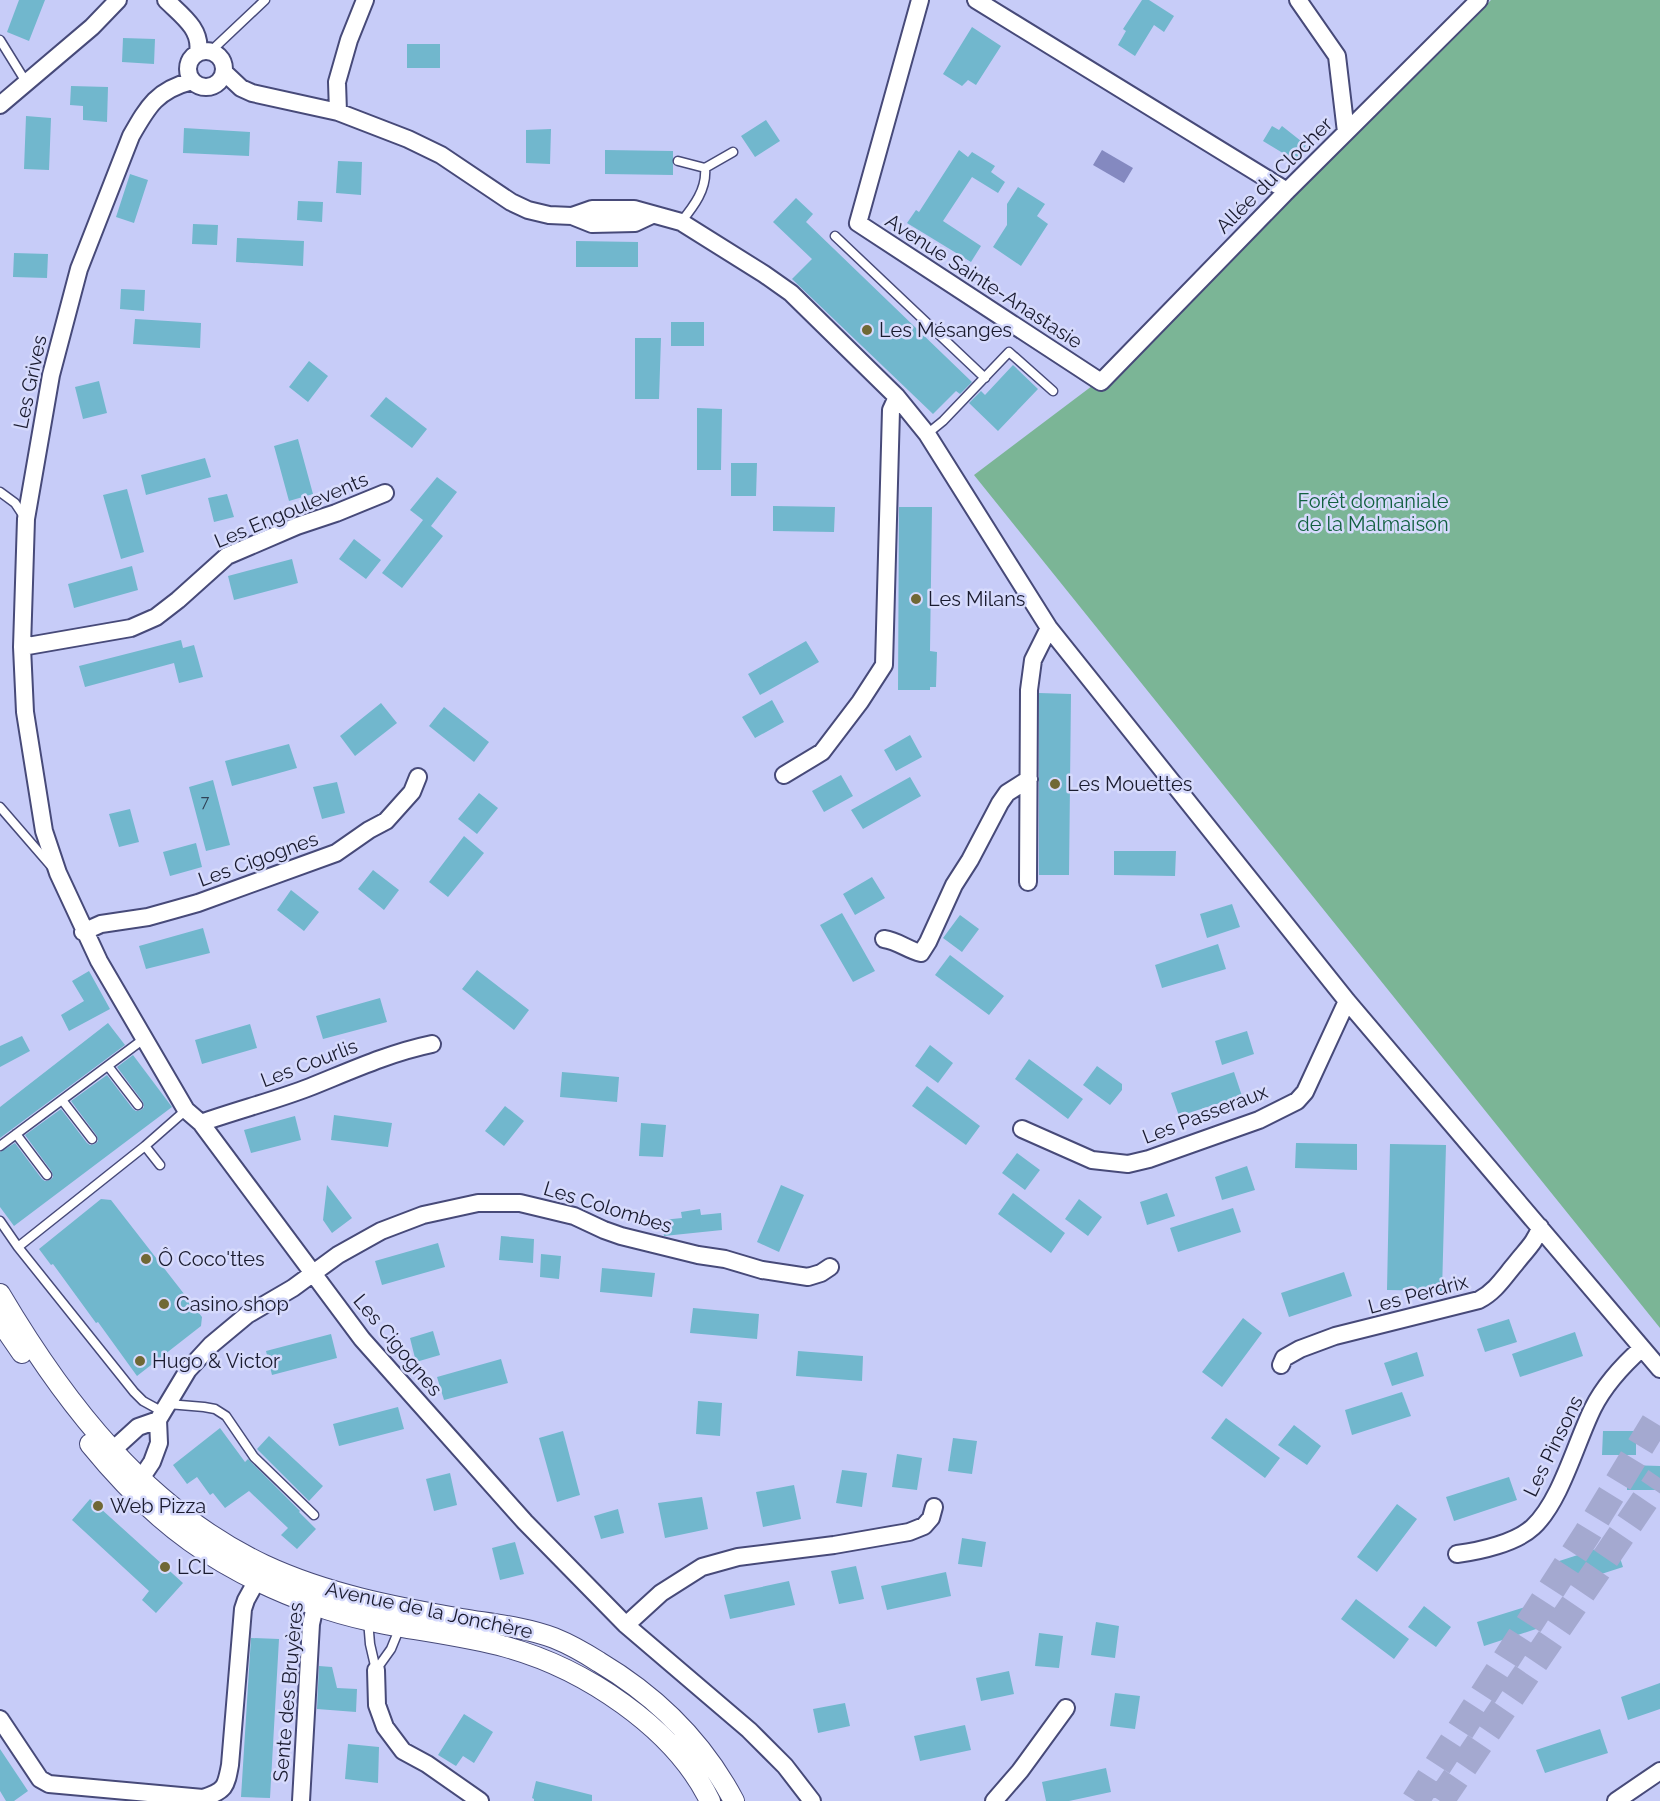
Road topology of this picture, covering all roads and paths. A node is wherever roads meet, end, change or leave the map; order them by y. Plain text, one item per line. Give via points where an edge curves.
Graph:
1 (118, 0) edge
2 (166, 0) edge
3 (265, 0) edge
4 (365, 0) edge
5 (920, 0) edge
6 (976, 0) edge
7 (1298, 0) edge
8 (1479, 0) edge
9 (0, 40) edge
10 (205, 52) junction
11 (224, 72) junction
12 (192, 81) junction
13 (26, 82) junction
14 (0, 105) edge
15 (338, 112) junction
16 (1346, 132) junction
17 (733, 152) dead end
18 (678, 161) dead end
19 (705, 168) junction
20 (1287, 191) junction
21 (681, 222) junction
22 (835, 236) dead end
23 (985, 378) junction
24 (1101, 382) joint
25 (1053, 391) dead end
26 (897, 397) junction
27 (927, 434) junction
28 (0, 492) edge
29 (385, 493) dead end
30 (26, 519) junction
31 (1049, 628) junction
32 (22, 646) junction
33 (784, 775) dead end
34 (417, 777) dead end
35 (1029, 779) junction
36 (0, 807) edge
37 (58, 873) junction
38 (1028, 882) dead end
39 (83, 932) junction
40 (884, 939) dead end
41 (1347, 1001) junction
42 (145, 1038) junction
43 (432, 1044) dead end
44 (108, 1066) junction
45 (62, 1100) junction
46 (138, 1105) dead end
47 (186, 1110) junction
48 (201, 1123) junction
49 (1022, 1130) dead end
50 (16, 1134) junction
51 (92, 1140) dead end
52 (0, 1146) edge
53 (145, 1146) junction
54 (160, 1165) dead end
55 (47, 1175) dead end
56 (0, 1221) edge
57 (1540, 1227) junction
58 (18, 1247) junction
59 (830, 1267) dead end
60 (313, 1273) junction
61 (0, 1294) edge
62 (0, 1321) edge
63 (1642, 1348) junction
64 (1281, 1365) dead end
65 (1660, 1369) edge
66 (163, 1412) junction
67 (107, 1455) junction
68 (135, 1486) junction
69 (934, 1507) dead end
70 (314, 1515) dead end
71 (1457, 1554) dead end
72 (261, 1573) junction
73 (317, 1596) junction
74 (371, 1611) junction
75 (403, 1617) junction
76 (626, 1625) junction
77 (376, 1670) junction
78 (1066, 1708) dead end
79 (0, 1719) edge
80 (1660, 1771) edge
81 (301, 1801) edge
82 (480, 1801) edge
83 (710, 1801) edge
84 (734, 1801) edge
85 (812, 1801) edge
86 (994, 1801) edge
87 (1616, 1801) edge

1 - 13 street
2 - 10 street via 195,30
3 - 10 lane
4 - 15 street via 337,82
5 - 24 street, Avenue Sainte-Anastasie via 858,223
6 - 20 street
7 - 16 street via 1337,56
8 - 16 street, Allée du Clocher
9 - 13 lane
10 - 11 street via 222,59
10 - 12 street via 193,56 187,68
11 - 12 street via 222,79 211,87
11 - 15 street via 252,93
12 - 30 street, Les Grives via 164,91 141,117 79,269 51,375
13 - 14 street
15 - 21 street via 441,155 528,210 572,216 592,209 634,209
16 - 20 street, Allée du Clocher
17 - 19 lane
18 - 19 lane
19 - 21 lane via 699,197
20 - 24 street, Allée du Clocher
21 - 26 street via 791,293
22 - 23 lane
23 - 25 lane via 1010,352
23 - 27 lane
26 - 27 street
26 - 33 street via 891,410 884,665 822,752
27 - 31 street
28 - 30 lane via 15,503
29 - 32 street, Les Engoulevents via 227,556 178,600 140,625
30 - 32 street, Les Grives
31 - 35 street via 1033,660 1029,690
31 - 41 street
32 - 37 street, Les Grives via 25,712 44,831
34 - 39 street, Les Cigognes via 412,792 386,821 336,853 198,903 148,917 100,924
35 - 38 street
35 - 40 street via 1007,793 1000,803 921,952
36 - 37 lane
37 - 39 street, Les Cigognes
39 - 42 street, Les Cigognes
41 - 49 street, Les Passeraux via 1305,1092 1297,1101 1259,1119 1149,1160 1128,1164 1092,1160
41 - 57 street
42 - 44 lane
42 - 47 street, Les Cigognes
43 - 48 street, Les Courlis via 354,1067 311,1086
44 - 45 lane
44 - 46 lane
45 - 50 lane
45 - 51 lane
47 - 48 street, Les Cigognes
47 - 53 lane
48 - 60 street, Les Cigognes
50 - 52 lane
50 - 55 lane
53 - 54 lane
53 - 58 lane
56 - 58 lane
57 - 63 street
57 - 64 street, Les Perdrix via 1532,1245 1506,1278 1479,1300 1335,1336 1292,1353
58 - 66 lane via 134,1392
59 - 60 street, Les Colombes via 808,1277 762,1270 631,1238 535,1205 494,1202 442,1210 399,1223
60 - 66 street, Les Colombes via 247,1315 211,1345 188,1370
60 - 76 street, Les Cigognes via 362,1339 525,1522
61 - 67 street, Avenue de la Jonchère
62 - 67 street, Avenue de la Jonchère via 75,1426
63 - 65 street
63 - 71 street, Les Pinsons via 1628,1360 1594,1406 1563,1478 1532,1528 1495,1546
66 - 67 street via 138,1427
66 - 68 street, Les Colombes via 152,1462
66 - 70 lane via 204,1407 226,1416 254,1457
67 - 68 street, Avenue de la Jonchère
68 - 72 street, Avenue de la Jonchère via 179,1533 212,1557
69 - 76 street via 924,1526 909,1532 738,1557 702,1567 661,1593
72 - 73 street, Avenue de la Jonchère
72 - 79 street via 243,1610 230,1766 227,1784 218,1793 203,1798 49,1784 40,1779
73 - 74 street, Avenue de la Jonchère via 343,1615
73 - 81 street, Sente des Bruyères via 311,1624
74 - 75 street, Avenue de la Jonchère
74 - 77 lane via 370,1644
75 - 77 lane via 391,1649
75 - 83 street, Avenue de la Jonchère via 532,1655 584,1679 638,1714 687,1764
75 - 84 street, Avenue de la Jonchère via 522,1629 553,1637 582,1651 651,1697 710,1761
76 - 85 street, Les Cigognes via 749,1730
77 - 82 street via 377,1705 385,1727 404,1751
78 - 86 street
80 - 87 street

